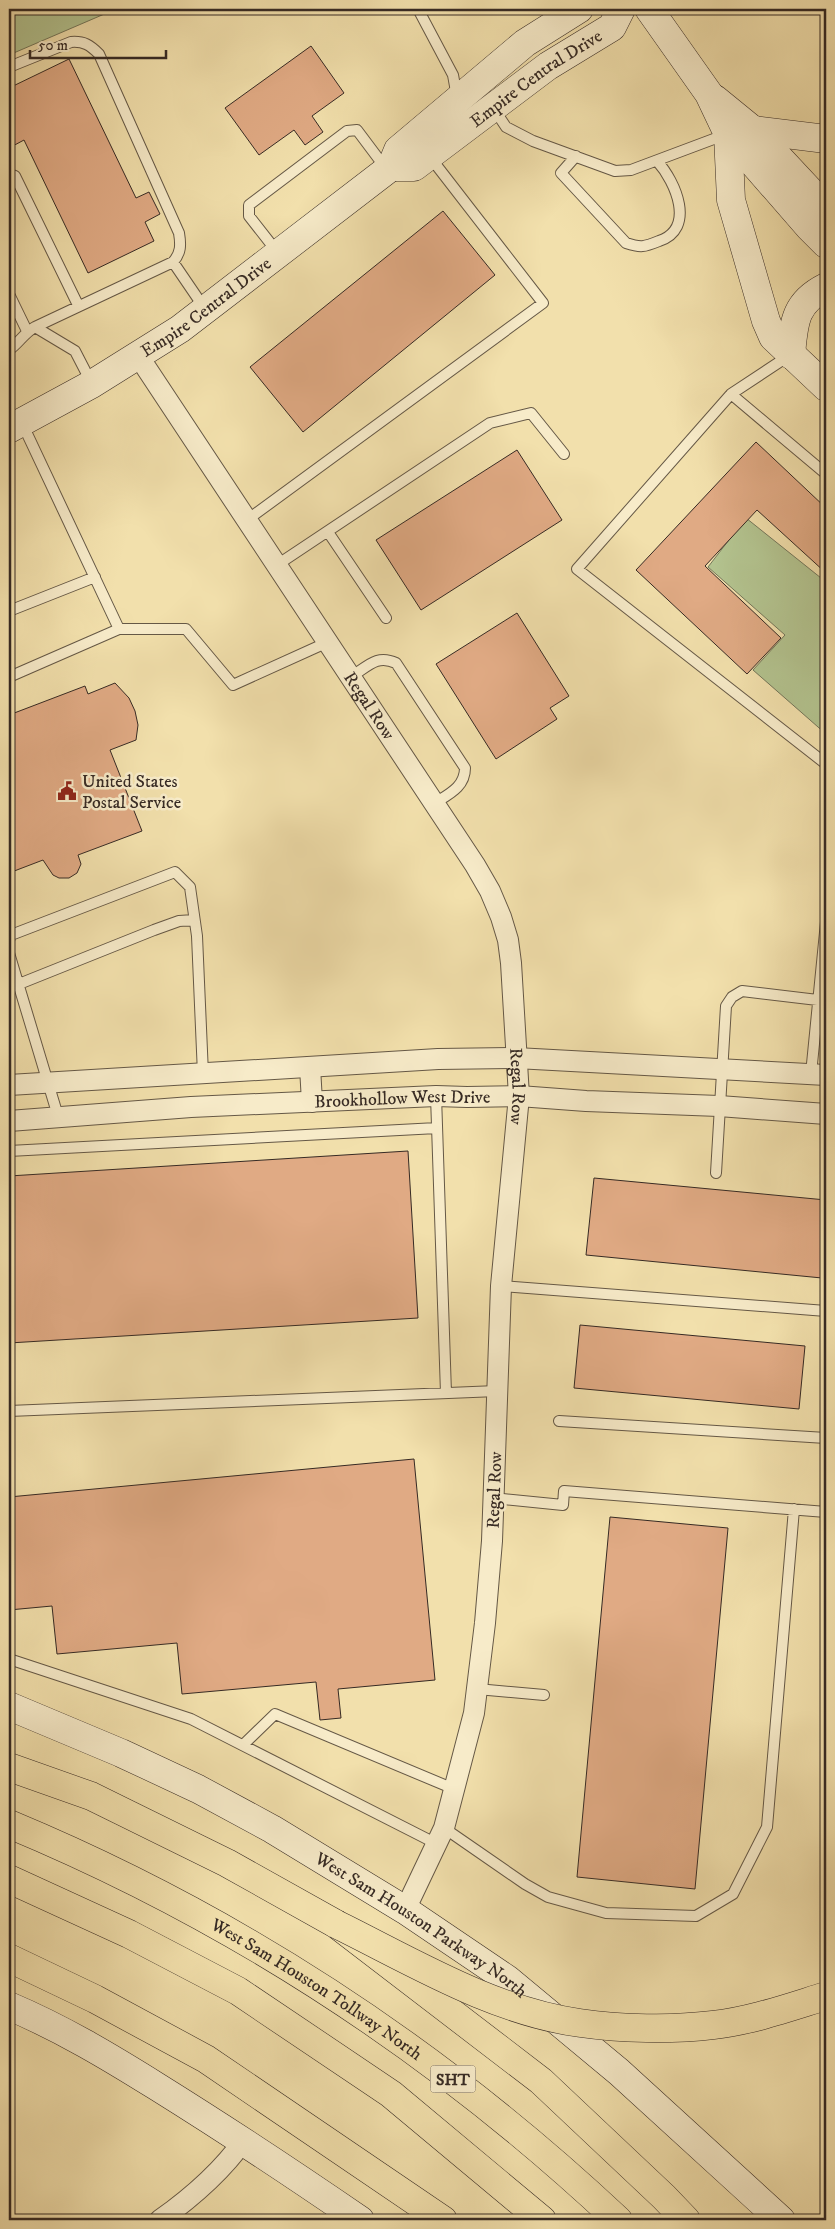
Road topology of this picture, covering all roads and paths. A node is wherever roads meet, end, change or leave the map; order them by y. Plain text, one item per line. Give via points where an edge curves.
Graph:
1 (418, 9) edge
2 (579, 9) edge
3 (621, 9) edge
4 (649, 9) edge
5 (9, 68) edge
6 (457, 98) junction
7 (492, 107) junction
8 (741, 132) junction
9 (826, 138) edge
10 (429, 155) junction
11 (576, 156) junction
12 (657, 161) junction
13 (389, 168) junction
14 (9, 174) edge
15 (826, 208) edge
16 (826, 244) edge
17 (279, 253) junction
18 (173, 262) junction
19 (826, 287) edge
20 (9, 294) edge
21 (78, 305) junction
22 (206, 310) junction
23 (31, 329) junction
24 (9, 350) edge
25 (791, 355) junction
26 (139, 356) junction
27 (92, 384) junction
28 (826, 387) edge
29 (730, 394) junction
30 (15, 426) edge
31 (564, 454) dead end
32 (826, 474) edge
33 (247, 520) junction
34 (328, 532) junction
35 (277, 565) junction
36 (94, 577) junction
37 (9, 611) edge
38 (386, 618) dead end
39 (120, 629) junction
40 (328, 642) junction
41 (9, 677) edge
42 (351, 677) junction
43 (826, 764) edge
44 (435, 804) junction
45 (194, 920) junction
46 (826, 922) edge
47 (9, 940) edge
48 (9, 953) edge
49 (19, 984) junction
50 (822, 1001) edge
51 (516, 1058) junction
52 (310, 1067) junction
53 (722, 1068) junction
54 (203, 1074) junction
55 (818, 1074) edge
56 (48, 1082) junction
57 (9, 1085) edge
58 (436, 1096) junction
59 (519, 1096) junction
60 (312, 1102) junction
61 (719, 1106) junction
62 (826, 1114) edge
63 (58, 1116) junction
64 (9, 1121) edge
65 (437, 1128) junction
66 (9, 1152) edge
67 (716, 1174) dead end
68 (501, 1286) junction
69 (826, 1311) edge
70 (497, 1391) junction
71 (446, 1393) junction
72 (9, 1410) edge
73 (559, 1421) dead end
74 (826, 1438) edge
75 (494, 1498) junction
76 (794, 1509) junction
77 (826, 1512) edge
78 (9, 1659) edge
79 (477, 1689) junction
80 (544, 1695) dead end
81 (9, 1706) edge
82 (243, 1745) junction
83 (9, 1767) edge
84 (454, 1789) junction
85 (9, 1824) edge
86 (440, 1836) junction
87 (9, 1879) edge
88 (404, 1910) junction
89 (336, 1924) junction
90 (9, 1958) edge
91 (826, 1996) edge
92 (9, 2006) edge
93 (244, 2140) junction
94 (377, 2173) junction
95 (169, 2218) edge
96 (360, 2220) edge
97 (430, 2220) edge
98 (443, 2220) edge
99 (542, 2220) edge
100 (618, 2220) edge
101 (686, 2220) edge
102 (781, 2220) edge

1 - 6 lane via 454,75
2 - 6 main road, Empire Central Drive via 525,43
3 - 7 main road, Empire Central Drive via 612,27 548,66
4 - 8 main road via 709,94
5 - 18 lane via 71,42 81,41 99,54 180,233 179,255
6 - 13 main road, Empire Central Drive via 398,150
7 - 10 main road, Empire Central Drive
7 - 11 lane via 506,127 533,141
8 - 9 main road
8 - 12 lane
8 - 15 main road
8 - 16 main road via 809,227
8 - 25 main road via 731,200 766,320 773,337
10 - 13 main road, Empire Central Drive via 414,167
10 - 33 lane via 543,303
11 - 12 lane via 615,171 631,170
11 - 12 lane via 561,173 626,243 641,248 668,238 678,227 680,208 667,172
13 - 17 main road, Empire Central Drive
13 - 17 lane via 357,130 347,131 249,205 249,216
14 - 21 lane via 16,176
17 - 22 main road, Empire Central Drive
18 - 21 lane
18 - 22 lane
19 - 25 main road via 802,305 794,322
20 - 23 lane
21 - 23 lane
22 - 26 main road, Empire Central Drive
23 - 24 lane
23 - 27 lane via 74,351
25 - 28 main road
25 - 29 lane
26 - 27 main road, Empire Central Drive
26 - 33 street, Regal Row
27 - 30 main road, Empire Central Drive
29 - 32 lane
29 - 43 lane via 577,570
30 - 36 lane
31 - 34 lane via 531,413 490,423
33 - 35 street, Regal Row
34 - 35 lane
34 - 38 lane
35 - 40 street, Regal Row
36 - 37 lane
36 - 39 lane
39 - 40 lane via 186,629 233,685
39 - 41 lane
40 - 42 street, Regal Row
42 - 44 street, Regal Row
42 - 44 lane via 377,660 387,659 396,663 464,768 465,776 460,786
44 - 51 street, Regal Row via 475,865 501,917 511,962
45 - 47 lane via 190,887 175,872 11,935
45 - 49 lane via 154,930
45 - 54 lane
46 - 50 lane
48 - 49 lane
49 - 56 lane
50 - 53 lane via 742,991 732,997 726,1006
50 - 55 lane
51 - 52 street, Brookhollow West Drive
51 - 53 street, Brookhollow West Drive
51 - 59 street, Regal Row
52 - 54 street, Brookhollow West Drive
52 - 60 street
53 - 55 street, Brookhollow West Drive
53 - 61 lane
54 - 56 street, Brookhollow West Drive
56 - 57 street, Brookhollow West Drive
56 - 63 lane
58 - 59 street, Brookhollow West Drive
58 - 60 street, Brookhollow West Drive
58 - 65 lane
59 - 61 street, Brookhollow West Drive
59 - 68 street, Regal Row
60 - 63 street, Brookhollow West Drive
61 - 62 street, Brookhollow West Drive
61 - 67 lane
63 - 64 street, Brookhollow West Drive
65 - 66 lane
65 - 71 lane
68 - 69 lane
68 - 70 street, Regal Row
70 - 71 lane
70 - 75 street, Regal Row
71 - 72 lane
73 - 74 lane
75 - 76 lane via 563,1505 564,1491
75 - 79 street, Regal Row
76 - 77 lane
76 - 86 lane via 766,1827 733,1894 696,1916 606,1912 548,1897
78 - 82 lane via 191,1719
79 - 80 lane
79 - 84 street, Regal Row
81 - 88 main road, West Sam Houston Parkway North via 198,1789 272,1829
82 - 84 lane via 275,1714
82 - 86 lane
83 - 89 highway via 91,1796 227,1863
84 - 86 street, Regal Row
85 - 100 highway, West Sam Houston Tollway North / SHT via 131,1878 211,1920 351,2006 458,2082
86 - 88 street, Regal Row
87 - 99 highway via 130,1934 238,1991 392,2094
88 - 102 main road, West Sam Houston Parkway North via 507,1979 619,2072
89 - 91 highway, bridge via 487,1997 580,2023 670,2028 715,2025 775,2012
89 - 101 highway, bridge via 541,2081
90 - 94 highway via 95,1999 206,2059
92 - 93 main road via 93,2047
93 - 95 street via 231,2158
93 - 96 main road
94 - 97 highway
94 - 98 highway

